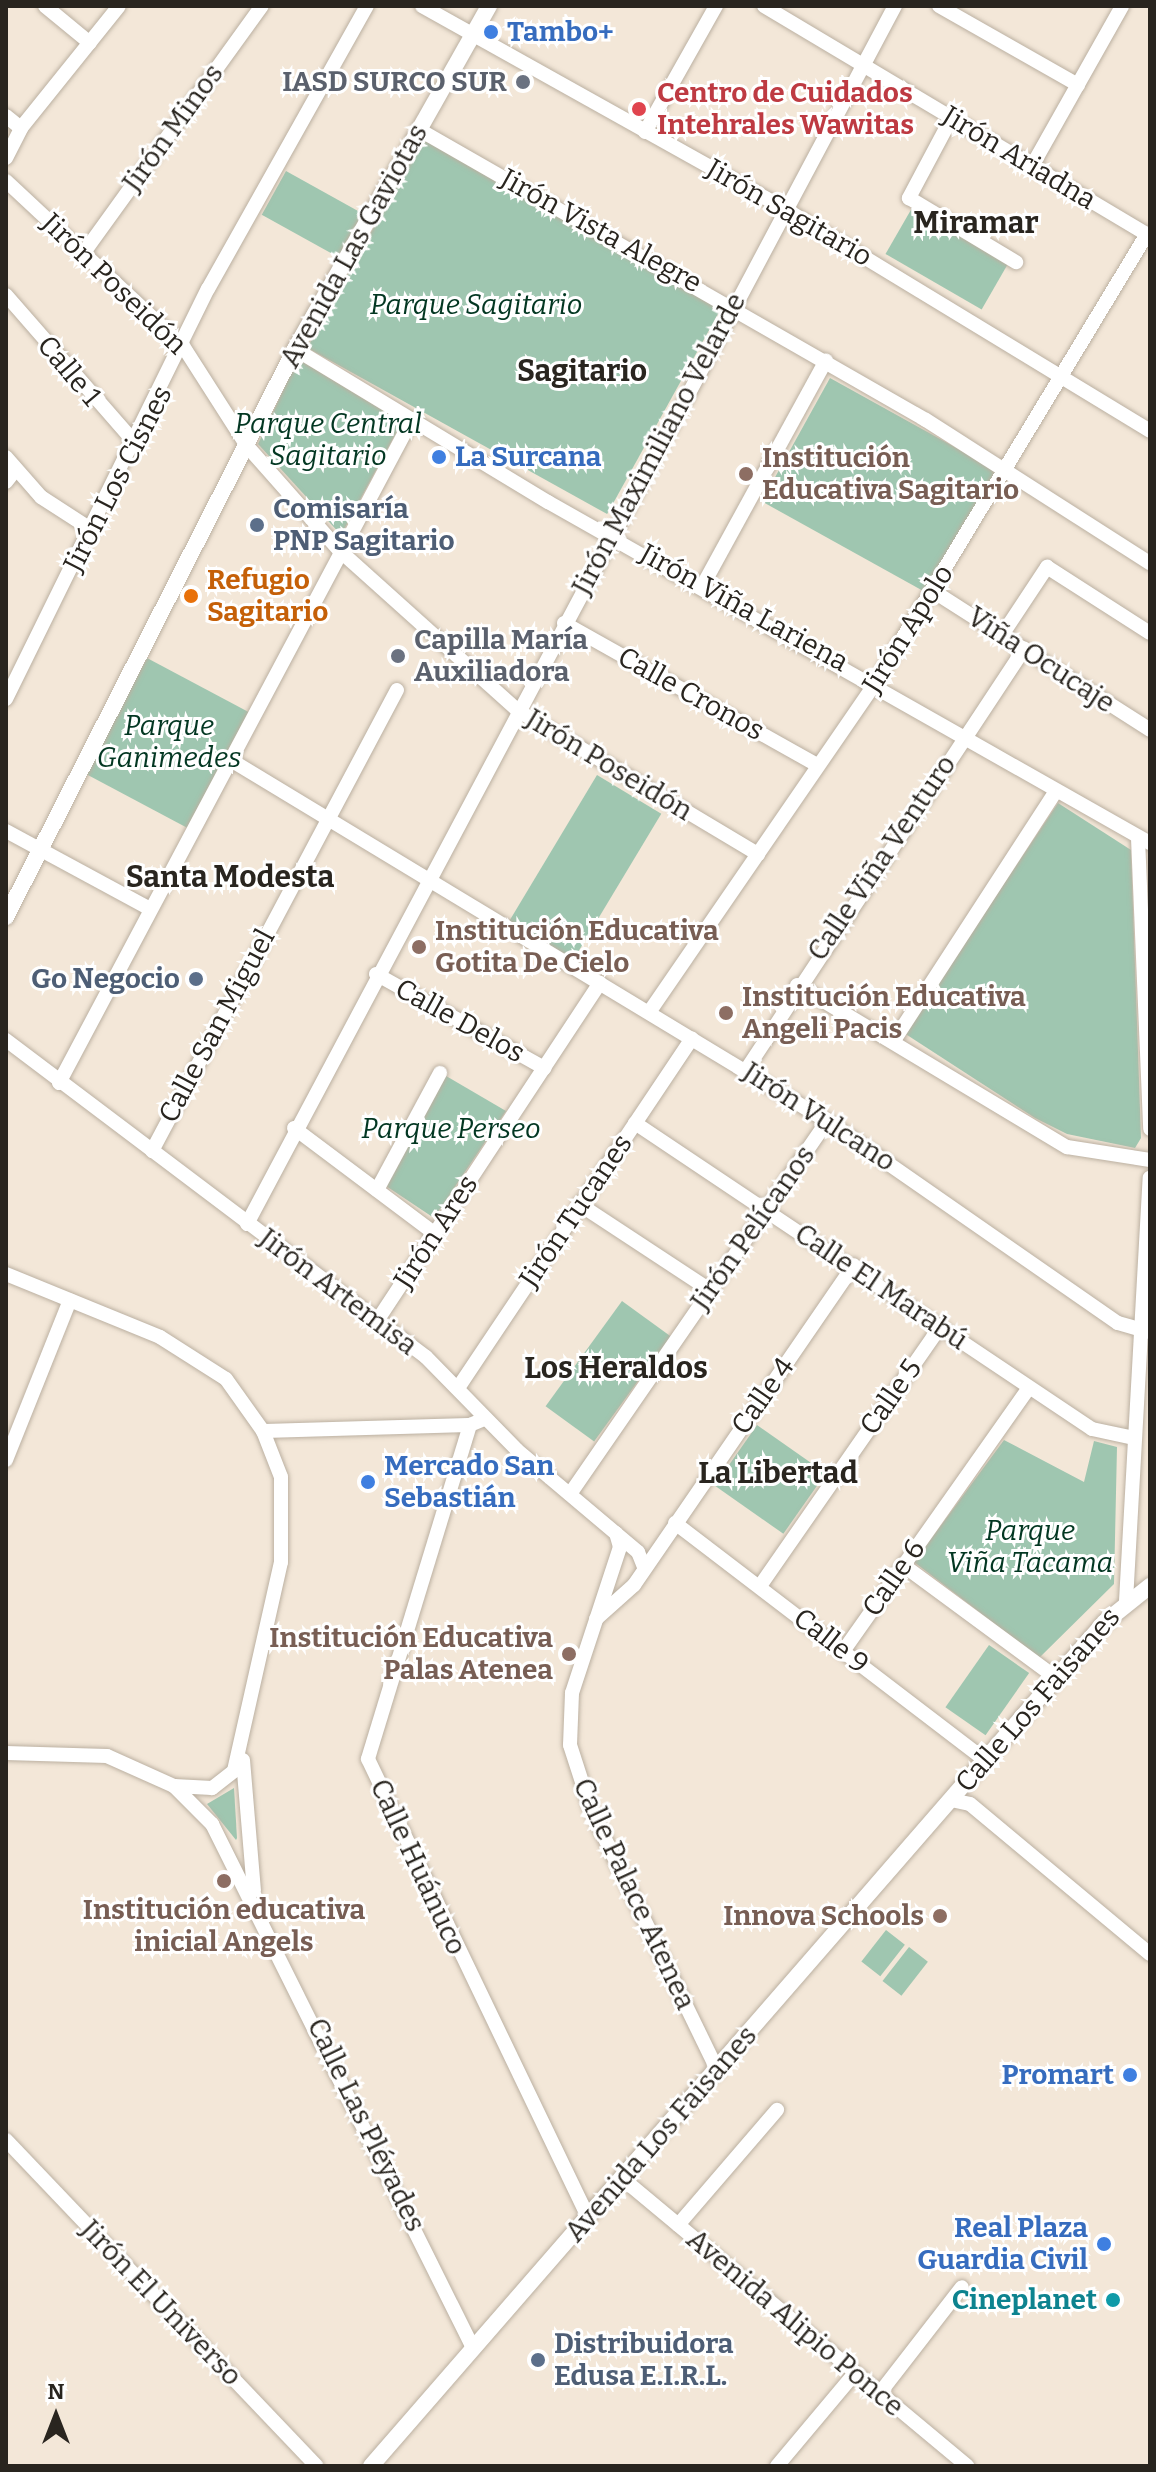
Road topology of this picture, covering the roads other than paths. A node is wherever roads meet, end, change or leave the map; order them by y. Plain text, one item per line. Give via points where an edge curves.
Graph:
1 (45, 6) edge
2 (119, 6) edge
3 (262, 6) edge
4 (367, 6) edge
5 (422, 6) edge
6 (489, 6) edge
7 (716, 6) edge
8 (764, 6) edge
9 (895, 6) edge
10 (939, 6) edge
11 (1122, 6) edge
12 (783, 11) edge
13 (473, 34) junction
14 (90, 43) junction
15 (863, 66) junction
16 (1078, 85) junction
17 (6, 116) edge
18 (952, 117) junction
19 (21, 128) junction
20 (418, 129) junction
21 (645, 132) junction
22 (6, 158) edge
23 (1032, 166) junction
24 (6, 181) edge
25 (785, 209) junction
26 (1148, 235) edge
27 (85, 251) junction
28 (1016, 262) dead end
29 (6, 295) edge
30 (733, 306) junction
31 (183, 346) junction
32 (295, 349) junction
33 (826, 360) junction
34 (1066, 377) junction
35 (412, 419) junction
36 (1150, 431) edge
37 (135, 443) junction
38 (247, 446) junction
39 (11, 463) edge
40 (1009, 470) junction
41 (6, 482) edge
42 (92, 530) junction
43 (611, 533) junction
44 (340, 551) junction
45 (1150, 563) edge
46 (703, 585) junction
47 (933, 591) junction
48 (564, 623) junction
49 (1150, 633) edge
50 (1002, 635) junction
51 (1024, 649) junction
52 (876, 682) junction
53 (397, 690) dead end
54 (6, 699) edge
55 (517, 710) junction
56 (1150, 730) edge
57 (964, 735) junction
58 (234, 762) junction
59 (817, 765) junction
60 (1055, 793) junction
61 (328, 817) junction
62 (6, 831) edge
63 (1144, 840) edge
64 (39, 854) junction
65 (758, 854) junction
66 (426, 879) junction
67 (150, 909) junction
68 (6, 917) edge
69 (376, 974) junction
70 (600, 983) junction
71 (797, 985) junction
72 (650, 1011) junction
73 (692, 1038) junction
74 (6, 1040) edge
75 (893, 1042) junction
76 (544, 1068) junction
77 (746, 1070) junction
78 (440, 1073) dead end
79 (59, 1083) junction
80 (827, 1121) junction
81 (635, 1123) junction
82 (294, 1128) junction
83 (1150, 1129) edge
84 (152, 1151) junction
85 (1150, 1160) edge
86 (1150, 1178) edge
87 (377, 1190) junction
88 (579, 1204) junction
89 (767, 1208) junction
90 (247, 1224) junction
91 (435, 1234) junction
92 (854, 1265) junction
93 (6, 1274) edge
94 (710, 1290) junction
95 (70, 1300) junction
96 (377, 1321) junction
97 (941, 1326) junction
98 (1143, 1331) edge
99 (460, 1385) junction
100 (1028, 1389) junction
101 (484, 1419) junction
102 (470, 1425) junction
103 (263, 1431) junction
104 (1131, 1437) junction
105 (6, 1460) edge
106 (570, 1494) junction
107 (675, 1523) junction
108 (615, 1531) junction
109 (903, 1565) junction
110 (644, 1567) junction
111 (760, 1586) junction
112 (1150, 1586) edge
113 (1126, 1601) junction
114 (595, 1619) junction
115 (844, 1650) junction
116 (1056, 1678) junction
117 (242, 1744) junction
118 (6, 1753) edge
119 (985, 1760) junction
120 (174, 1786) junction
121 (951, 1800) junction
122 (256, 1904) junction
123 (1150, 1954) edge
124 (718, 2071) junction
125 (777, 2110) dead end
126 (6, 2140) edge
127 (623, 2179) junction
128 (588, 2217) junction
129 (678, 2225) junction
130 (962, 2287) dead end
131 (473, 2348) junction
132 (855, 2373) junction
133 (879, 2394) junction
134 (316, 2466) edge
135 (371, 2466) edge
136 (777, 2466) edge
137 (967, 2466) edge

1 - 14 street
2 - 14 street
3 - 27 street, Jirón Minos
4 - 31 street, Jirón Los Cisnes
5 - 13 street, Jirón Sagitario
6 - 13 street, Avenida Las Gaviotas
7 - 21 street
8 - 12 street, Jirón Ariadna
9 - 15 street, Jirón Maximiliano Velarde
10 - 16 street
11 - 16 street
12 - 15 street, Jirón Ariadna
13 - 20 street, Avenida Las Gaviotas
13 - 21 street, Jirón Sagitario
14 - 19 street
15 - 18 street, Jirón Ariadna
15 - 25 street, Jirón Maximiliano Velarde
16 - 23 street
17 - 19 street
18 - 23 street, Jirón Ariadna
18 - 28 street via 909,198
19 - 22 street
20 - 30 street, Jirón Vista Alegre
20 - 32 street, Avenida Las Gaviotas
21 - 25 street, Jirón Sagitario
23 - 26 street, Jirón Ariadna
24 - 27 street, Jirón Poseidón
25 - 30 street, Jirón Maximiliano Velarde
25 - 34 street, Jirón Sagitario
26 - 34 street, Jirón Apolo
27 - 31 street, Jirón Poseidón
29 - 37 street, Calle 1
30 - 33 street, Jirón Vista Alegre
30 - 43 street, Jirón Maximiliano Velarde
31 - 37 street, Jirón Los Cisnes
31 - 38 street, Jirón Poseidón
32 - 35 street, Jirón Viña Lariena
32 - 38 street, Avenida Las Gaviotas
33 - 40 street, Jirón Vista Alegre
33 - 46 street
34 - 36 street, Jirón Sagitario
34 - 40 street, Jirón Apolo
35 - 43 street, Jirón Viña Lariena
35 - 44 street
37 - 42 street, Jirón Los Cisnes
38 - 44 street, Jirón Poseidón
38 - 64 street, Avenida Las Gaviotas
39 - 41 street
39 - 42 street via 41,497
40 - 45 street, Jirón Vista Alegre
40 - 47 street, Jirón Apolo
42 - 54 street, Jirón Los Cisnes
43 - 46 street, Jirón Viña Lariena
43 - 48 street, Jirón Maximiliano Velarde
44 - 55 street, Jirón Poseidón
44 - 58 street
46 - 52 street, Jirón Viña Lariena
47 - 50 street, Viña Ocucaje
47 - 52 street, Jirón Apolo
48 - 55 street, Jirón Maximiliano Velarde
48 - 59 street, Calle Cronos
49 - 50 street via 1047,567
50 - 51 street, Viña Ocucaje
51 - 56 street, Viña Ocucaje
51 - 57 street, Calle Viña Venturo
52 - 57 street, Jirón Viña Lariena
52 - 59 street, Jirón Apolo
53 - 61 street, Calle San Miguel
55 - 65 street, Jirón Poseidón
55 - 66 street, Jirón Maximiliano Velarde
57 - 60 street, Jirón Viña Lariena
57 - 71 street, Calle Viña Venturo
58 - 61 street, Jirón Vulcano
58 - 67 street
59 - 65 street, Jirón Apolo
60 - 63 street, Jirón Viña Lariena
60 - 75 street
61 - 66 street, Jirón Vulcano
61 - 84 street, Calle San Miguel
62 - 64 street
63 - 83 street
64 - 67 street
64 - 68 street, Avenida Las Gaviotas
65 - 72 street, Jirón Apolo
66 - 69 street, Jirón Maximiliano Velarde
66 - 70 street, Jirón Vulcano
67 - 79 street
69 - 76 street, Calle Delos
69 - 82 street, Jirón Maximiliano Velarde
70 - 72 street, Jirón Vulcano
70 - 76 street, Jirón Ares
71 - 75 street
71 - 77 street, Calle Viña Venturo
72 - 73 street, Jirón Vulcano
73 - 77 street, Jirón Vulcano
73 - 81 street, Jirón Tucanes
74 - 79 street, Jirón Artemisa
75 - 85 street via 1067,1147
76 - 91 street, Jirón Ares
77 - 80 street, Jirón Vulcano
78 - 87 street
79 - 84 street, Jirón Artemisa
80 - 89 street, Jirón Pelícanos
80 - 98 street, Jirón Vulcano
81 - 88 street, Jirón Tucanes
81 - 89 street, Calle El Marabú
82 - 87 street
82 - 90 street, Jirón Maximiliano Velarde
84 - 90 street, Jirón Artemisa
86 - 98 street, Calle Los Faisanes
87 - 91 street
88 - 94 street
88 - 99 street, Jirón Tucanes
89 - 92 street, Calle El Marabú
89 - 94 street, Jirón Pelícanos
90 - 96 street, Jirón Artemisa
91 - 96 street, Jirón Ares
92 - 97 street, Calle El Marabú
92 - 107 street, Calle 4
93 - 95 street
94 - 106 street, Jirón Pelícanos
95 - 103 street via 160,1337 226,1379
95 - 105 street
96 - 99 street, Jirón Artemisa
97 - 100 street, Calle El Marabú
97 - 111 street, Calle 5
98 - 104 street, Calle Los Faisanes
99 - 101 street, Jirón Artemisa
100 - 104 street, Calle El Marabú via 1092,1429
100 - 109 street, Calle 6
101 - 102 street
101 - 106 street, Jirón Artemisa
102 - 103 street
102 - 128 street, Calle Huánuco via 368,1759
103 - 117 street via 281,1477 281,1562
104 - 113 street, Calle Los Faisanes
106 - 108 street, Jirón Artemisa
107 - 110 street, Calle 4
107 - 111 street, Calle 9
108 - 110 street, Jirón Artemisa
108 - 114 street, Calle Palace Atenea via 620,1547
109 - 115 street, Calle 6
109 - 116 street
110 - 114 street, Calle Palace Atenea
111 - 115 street, Calle 9
112 - 113 street, Calle Los Faisanes
113 - 116 street, Calle Los Faisanes
114 - 124 street, Calle Palace Atenea via 570,1708 578,1778
115 - 119 street, Calle 9
116 - 119 street, Calle Los Faisanes
117 - 120 street via 234,1771 223,1782 197,1791
117 - 122 street, Calle Las Pléyades
118 - 120 street, Calle Las Pléyades via 75,1750
119 - 121 street, Calle Los Faisanes
120 - 122 street, Calle Las Pléyades via 212,1824
121 - 123 street via 970,1804
121 - 124 street, Avenida Los Faisanes
122 - 131 street, Calle Las Pléyades
124 - 127 street, Avenida Los Faisanes
125 - 129 street
126 - 134 street, Jirón El Universo
127 - 128 street, Avenida Los Faisanes
127 - 129 street, Avenida Alipio Ponce
128 - 131 street, Avenida Los Faisanes
129 - 132 street, Avenida Alipio Ponce
130 - 133 street
131 - 135 street, Avenida Los Faisanes
132 - 133 street, Avenida Alipio Ponce
132 - 136 street
133 - 137 street, Avenida Alipio Ponce

